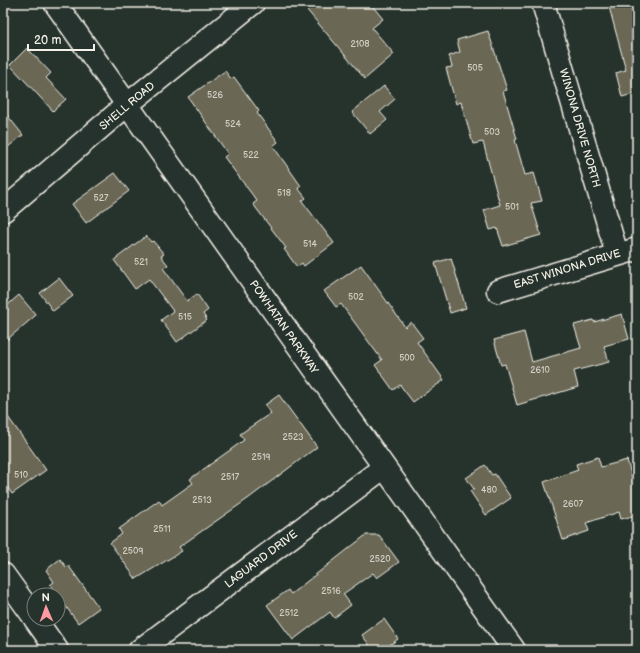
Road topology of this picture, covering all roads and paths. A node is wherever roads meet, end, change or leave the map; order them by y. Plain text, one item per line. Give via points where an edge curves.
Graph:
1 (55, 3) edge
2 (253, 3) edge
3 (544, 3) edge
4 (128, 104) junction
5 (3, 211) edge
6 (627, 251) edge
7 (498, 291) dead end
8 (383, 468) junction
9 (3, 574) edge
10 (26, 606) edge
11 (41, 627) edge
12 (57, 650) edge
13 (140, 650) edge
14 (514, 650) edge

1 - 4 street, POWHATAN PARKWAY
2 - 4 street, SHELL ROAD
3 - 6 street, WINONA DRIVE NORTH
4 - 5 street, SHELL ROAD
4 - 8 street, POWHATAN PARKWAY
6 - 7 street, EAST WINONA DRIVE
8 - 13 street, LAGUARD DRIVE
8 - 14 street, POWHATAN PARKWAY
9 - 10 street
11 - 12 street

